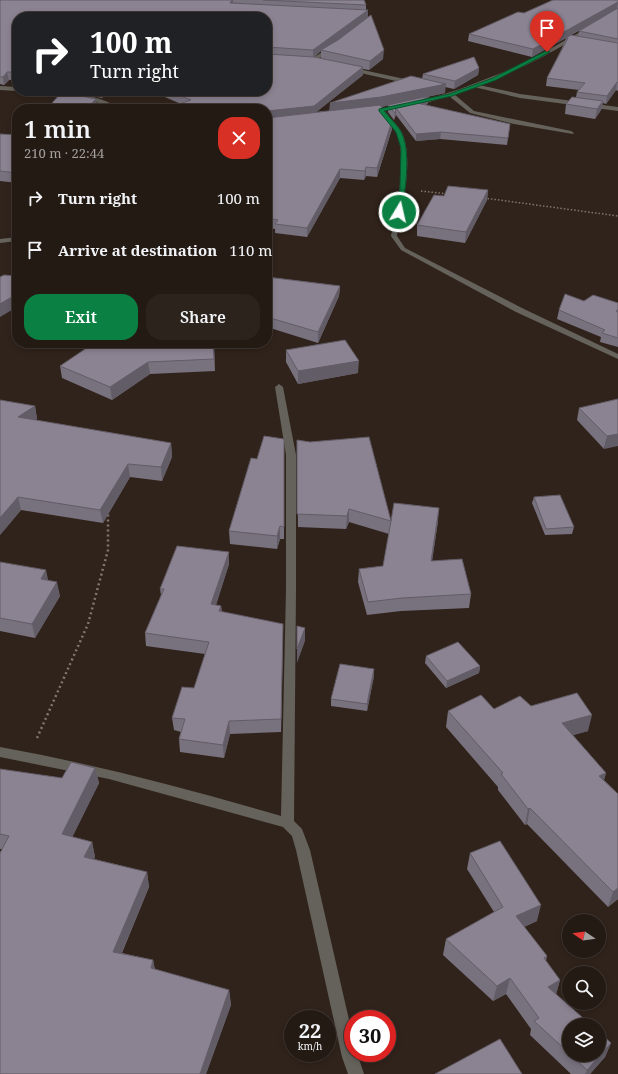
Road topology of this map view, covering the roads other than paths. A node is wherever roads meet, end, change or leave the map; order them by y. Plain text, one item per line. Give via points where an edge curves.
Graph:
1 (595, 24) edge
2 (570, 40) junction
3 (577, 41) edge
4 (340, 43) edge
5 (307, 61) edge
6 (346, 68) edge
7 (419, 84) edge
8 (475, 86) junction
9 (0, 88) edge
10 (12, 89) edge
11 (442, 89) edge
12 (454, 94) junction
13 (75, 96) edge
14 (107, 104) edge
15 (410, 105) edge
16 (388, 109) edge
17 (618, 109) edge
18 (571, 132) dead end
19 (12, 240) edge
20 (0, 241) edge
21 (618, 358) edge
22 (279, 387) dead end
23 (0, 752) edge
24 (287, 823) junction
25 (356, 1074) edge

1 - 2 street
2 - 3 street
2 - 8 street
4 - 5 street via 316,58 316,62
6 - 7 street
8 - 12 street
8 - 17 street via 520,96
9 - 10 street
11 - 12 street
12 - 15 street
12 - 18 street via 472,112
13 - 14 street
16 - 21 street via 381,110 398,132 404,148 402,188 394,236 403,249
19 - 20 street
22 - 24 street via 291,455
23 - 24 street via 175,791
24 - 25 street via 297,833 303,850 348,1050

